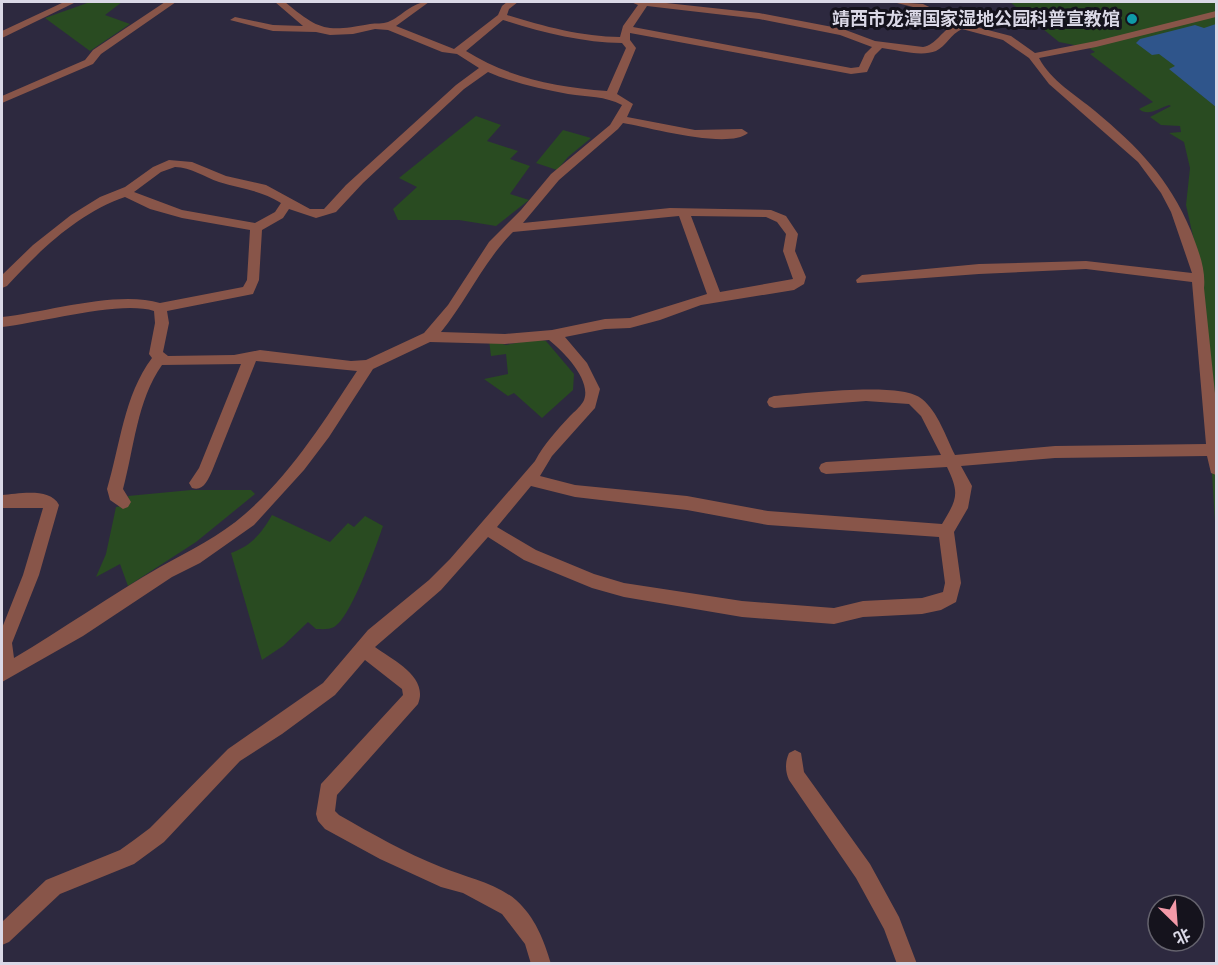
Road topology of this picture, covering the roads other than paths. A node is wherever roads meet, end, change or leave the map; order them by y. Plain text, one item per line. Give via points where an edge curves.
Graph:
1 (71, 2) edge
2 (171, 2) edge
3 (280, 2) edge
4 (424, 2) edge
5 (513, 2) edge
6 (641, 2) edge
7 (898, 2) edge
8 (1216, 14) edge
9 (502, 16) junction
10 (235, 20) dead end
11 (961, 26) junction
12 (388, 27) junction
13 (316, 29) junction
14 (2, 35) edge
15 (626, 35) junction
16 (880, 45) junction
17 (459, 51) junction
18 (1033, 56) junction
19 (486, 68) junction
20 (612, 95) junction
21 (2, 100) edge
22 (621, 119) junction
23 (742, 133) dead end
24 (126, 192) junction
25 (287, 203) junction
26 (683, 212) junction
27 (256, 228) junction
28 (510, 228) junction
29 (1199, 278) junction
30 (862, 280) dead end
31 (2, 283) edge
32 (715, 297) junction
33 (160, 308) junction
34 (2, 322) edge
35 (552, 335) junction
36 (429, 337) junction
37 (251, 356) junction
38 (159, 359) junction
39 (368, 365) junction
40 (774, 402) dead end
41 (1214, 450) junction
42 (952, 461) junction
43 (826, 468) dead end
44 (1216, 469) edge
45 (527, 479) junction
46 (197, 483) dead end
47 (2, 501) edge
48 (123, 502) dead end
49 (486, 528) junction
50 (945, 531) junction
51 (364, 649) junction
52 (4, 672) edge
53 (795, 759) dead end
54 (2, 935) edge
55 (541, 963) edge
56 (907, 963) edge

1 - 14 street
2 - 21 street via 97,52 89,62
3 - 13 street via 304,24
4 - 12 street
5 - 9 street
6 - 15 street
6 - 16 street via 759,16 843,32
7 - 11 street via 920,6
8 - 18 street
9 - 15 street via 605,40
9 - 17 street
10 - 13 street
11 - 16 street via 927,50
11 - 18 street via 1007,38
12 - 13 street via 372,26 341,33
12 - 17 street via 445,50
15 - 16 street via 655,33 852,71 863,70 870,54
15 - 20 street via 631,48
17 - 19 street
18 - 29 street via 1045,75 1116,133 1153,170 1182,224
19 - 20 street via 536,85
19 - 25 street via 348,189 331,210 318,214
20 - 22 street via 628,104
22 - 23 street via 692,135
22 - 28 street via 555,177
24 - 25 street via 167,164 183,163 223,179 262,188
24 - 27 street via 135,199 195,217 241,222
24 - 31 street via 64,224
25 - 27 street via 279,215
26 - 28 street
26 - 32 street
26 - 32 street via 776,214 792,234 789,251 799,281 787,287
27 - 33 street via 253,280 248,291
28 - 36 street via 493,245 453,308
29 - 30 street via 1086,265 979,269
29 - 41 street
32 - 35 street via 643,320
33 - 34 street via 144,303
33 - 38 street via 162,323 156,354
35 - 36 street via 505,339
35 - 45 street via 582,367 593,397
36 - 39 street
37 - 38 street via 213,361
37 - 39 street
37 - 46 street
38 - 48 street via 143,388 115,489 115,495
39 - 52 street via 299,466 249,520 194,558
40 - 42 street via 911,399 926,412
41 - 42 street via 1055,452
41 - 44 street
42 - 43 street
42 - 50 street via 964,486 963,497
45 - 49 street
45 - 50 street via 575,491 687,503 768,518
47 - 52 street via 44,500 51,505 31,575 4,643
49 - 50 street via 558,568 624,590 742,609 834,616 863,609 922,606 950,597
49 - 51 street via 435,585
51 - 54 street via 329,689 234,756 157,835 127,857 53,888
51 - 55 street via 409,683 412,699 328,791 325,814 332,822 387,852 466,884 509,907 534,939
53 - 56 street via 795,774 863,871 892,924

